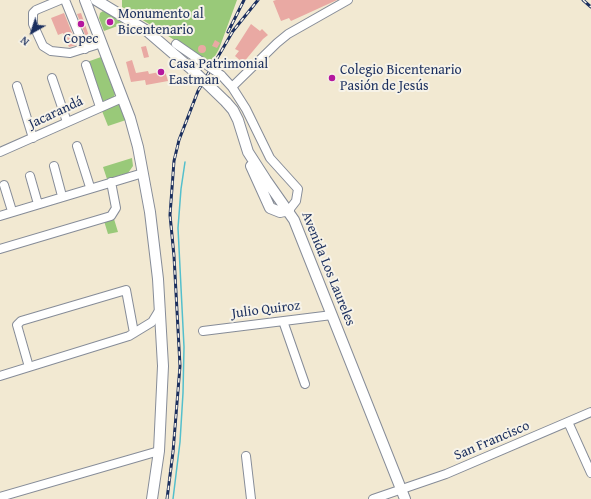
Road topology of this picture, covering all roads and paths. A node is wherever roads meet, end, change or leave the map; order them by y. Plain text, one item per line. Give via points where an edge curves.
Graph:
1 (60, 0) edge
2 (65, 0) edge
3 (85, 0) edge
4 (348, 0) edge
5 (100, 2) edge
6 (92, 16) junction
7 (102, 43) junction
8 (176, 44) dead end
9 (85, 49) junction
10 (86, 65) dead end
11 (52, 78) dead end
12 (17, 86) dead end
13 (232, 87) junction
14 (122, 98) junction
15 (100, 107) junction
16 (67, 122) junction
17 (33, 138) junction
18 (77, 146) dead end
19 (0, 152) edge
20 (54, 166) dead end
21 (143, 173) junction
22 (30, 176) dead end
23 (111, 182) junction
24 (4, 186) dead end
25 (90, 187) junction
26 (62, 196) junction
27 (38, 204) junction
28 (289, 210) junction
29 (12, 212) junction
30 (0, 216) edge
31 (0, 249) edge
32 (160, 310) junction
33 (332, 315) junction
34 (283, 321) junction
35 (203, 331) dead end
36 (134, 333) junction
37 (29, 367) junction
38 (0, 376) edge
39 (305, 384) dead end
40 (591, 412) edge
41 (568, 422) junction
42 (159, 451) junction
43 (246, 456) dead end
44 (591, 473) edge
45 (403, 494) edge
46 (0, 497) edge
47 (152, 499) edge
48 (251, 499) edge
49 (373, 499) edge

1 - 9 street via 36,10 33,14 33,24 41,42 47,49 61,53
2 - 9 street
3 - 6 main road
4 - 13 street via 277,42
5 - 6 main road via 94,8
5 - 28 main road, Avenida Los Laureles, bridge via 147,31 226,102 238,120 248,152
6 - 7 main road
7 - 9 street
7 - 14 main road
8 - 13 street, bridge via 221,75
10 - 15 street
11 - 16 street
12 - 17 street
13 - 28 street via 253,121 270,158 298,189 296,201
14 - 15 street, Jacarandá
14 - 21 main road via 136,140
15 - 16 street, Jacarandá
16 - 17 street, Jacarandá
17 - 19 street, Jacarandá
18 - 25 street
20 - 26 street
21 - 23 street
21 - 32 main road via 150,212
22 - 27 street
23 - 25 street
23 - 31 street via 116,208 111,216
24 - 29 street
25 - 26 street
26 - 27 street
27 - 29 street
28 - 33 main road, Avenida Los Laureles
29 - 30 street
32 - 36 street via 152,322
32 - 42 main road via 163,366
33 - 34 street, Julio Quiroz
33 - 45 main road, Avenida Los Laureles
34 - 35 street, Julio Quiroz
34 - 39 street
36 - 37 street
36 - 37 street via 126,290 21,321 17,325
37 - 38 street
40 - 41 street, San Francisco
41 - 44 street
41 - 45 street, San Francisco
42 - 46 street
42 - 47 main road
43 - 48 street
45 - 49 street, San Francisco

